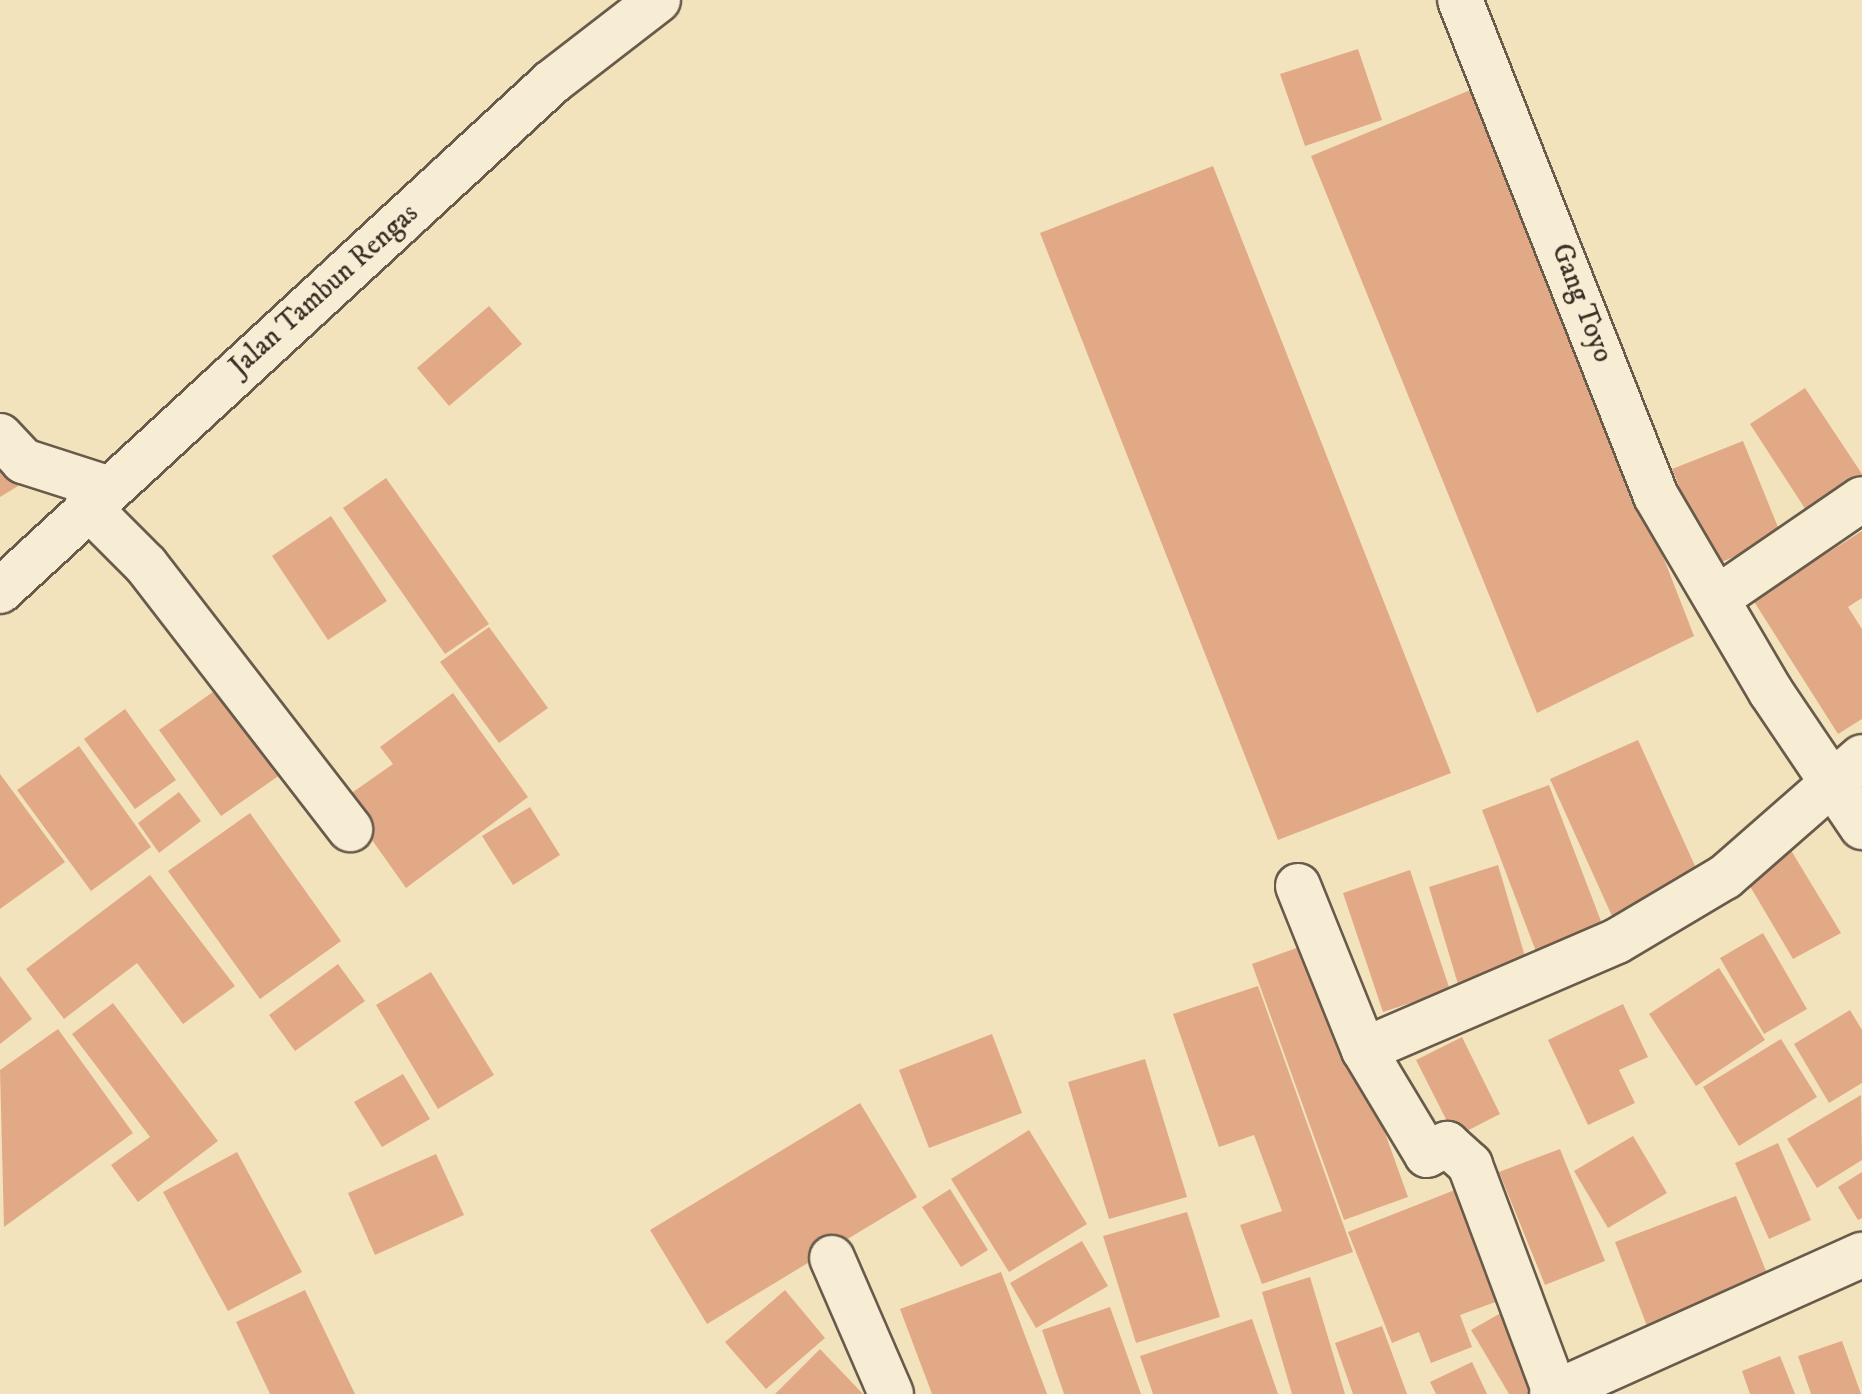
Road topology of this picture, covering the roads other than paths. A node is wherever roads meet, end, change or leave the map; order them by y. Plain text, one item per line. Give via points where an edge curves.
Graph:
1 (658, 0) edge
2 (1460, 0) edge
3 (0, 436) edge
4 (1862, 499) edge
5 (100, 505) junction
6 (0, 591) edge
7 (1719, 597) junction
8 (1847, 771) edge
9 (1862, 827) edge
10 (350, 829) dead end
11 (1298, 886) dead end
12 (1364, 1050) junction
13 (1862, 1255) edge
14 (832, 1258) dead end
15 (1566, 1391) edge
16 (891, 1394) edge

1 - 5 street, Jalan Tambun Rengas via 552,82
2 - 7 street, Gang Toyo via 1656,496
3 - 5 street via 23,461
4 - 7 street
5 - 6 street, Jalan Tambun Rengas
5 - 10 street
7 - 8 street, Gang Toyo
8 - 9 street, Gang Toyo
8 - 12 street via 1725,877 1617,941
11 - 12 street
12 - 15 street via 1427,1155 1447,1144 1470,1165
13 - 15 street
14 - 16 street

